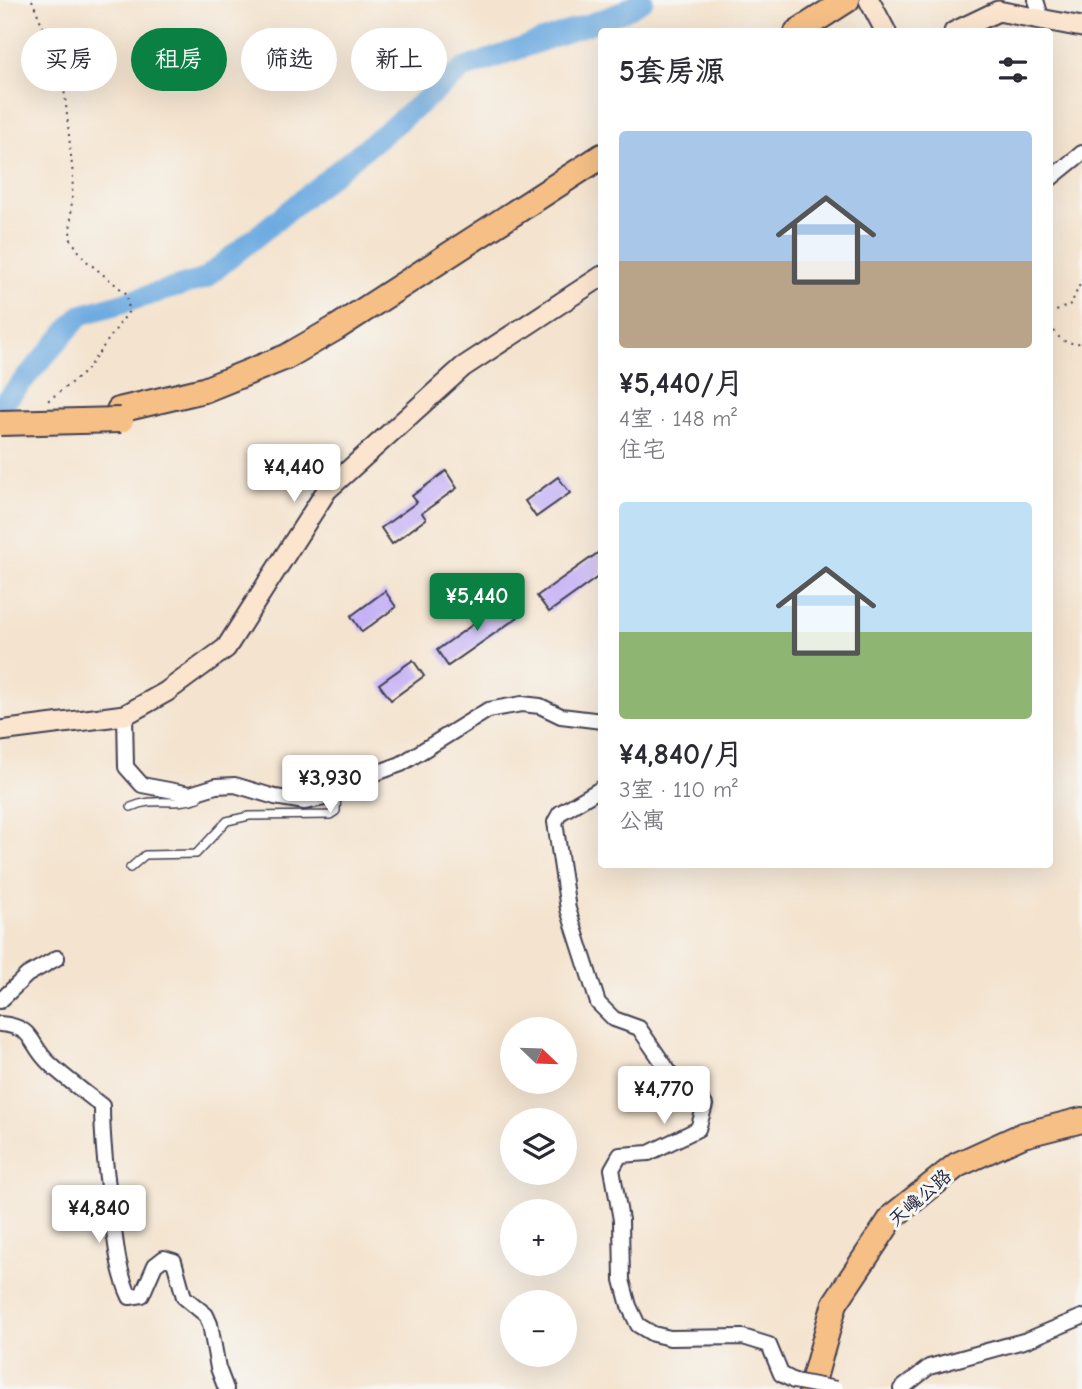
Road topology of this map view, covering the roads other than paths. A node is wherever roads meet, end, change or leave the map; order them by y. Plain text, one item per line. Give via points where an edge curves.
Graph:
1 (847, 0) edge
2 (868, 0) edge
3 (1037, 0) edge
4 (1042, 20) junction
5 (1082, 27) edge
6 (803, 28) edge
7 (823, 28) edge
8 (884, 28) edge
9 (962, 28) edge
10 (1082, 153) edge
11 (598, 159) edge
12 (598, 172) edge
13 (1053, 177) edge
14 (598, 279) edge
15 (0, 412) edge
16 (120, 415) junction
17 (0, 423) edge
18 (125, 715) junction
19 (598, 721) edge
20 (0, 731) edge
21 (598, 790) edge
22 (199, 791) junction
23 (337, 791) junction
24 (131, 807) dead end
25 (130, 867) dead end
26 (57, 958) dead end
27 (0, 1001) edge
28 (0, 1024) edge
29 (1082, 1120) edge
30 (1082, 1134) edge
31 (1082, 1317) edge
32 (803, 1385) edge
33 (226, 1389) edge
34 (825, 1389) edge
35 (836, 1389) edge
36 (901, 1389) edge

1 - 6 highway
2 - 7 highway
2 - 8 street
3 - 4 street
4 - 5 street
4 - 9 street via 998,11
10 - 13 street
11 - 16 highway via 286,357 204,390
12 - 16 highway via 299,362 208,401
14 - 18 street via 463,367 327,490 226,648
15 - 16 highway
16 - 17 highway, bridge
18 - 20 street
18 - 22 street via 126,767 142,785 190,794
19 - 23 street via 522,704 488,710 401,764
21 - 32 street via 560,813 555,822 568,909 598,1003 614,1019 639,1028 676,1082 695,1091 705,1105 698,1129 649,1153 620,1155 612,1169 621,1220 622,1280 629,1306 638,1325 653,1334 743,1337 769,1345 781,1374
22 - 23 street via 235,785 305,802
22 - 24 lane via 199,798 185,803 145,801
23 - 25 lane via 337,811 330,815 249,816 227,821 196,854 145,856
26 - 27 street via 27,975
28 - 33 street via 16,1026 30,1035 47,1062 102,1106 102,1147 117,1248 130,1297 142,1295 155,1265 164,1258 174,1261 184,1297 211,1324
29 - 32 highway, 天巉公路 via 1023,1135 957,1165 893,1216 835,1303
30 - 34 highway, 天巉公路 via 1028,1148 964,1177 903,1225 847,1309
31 - 36 street via 1027,1340 929,1367
32 - 35 street, bridge

